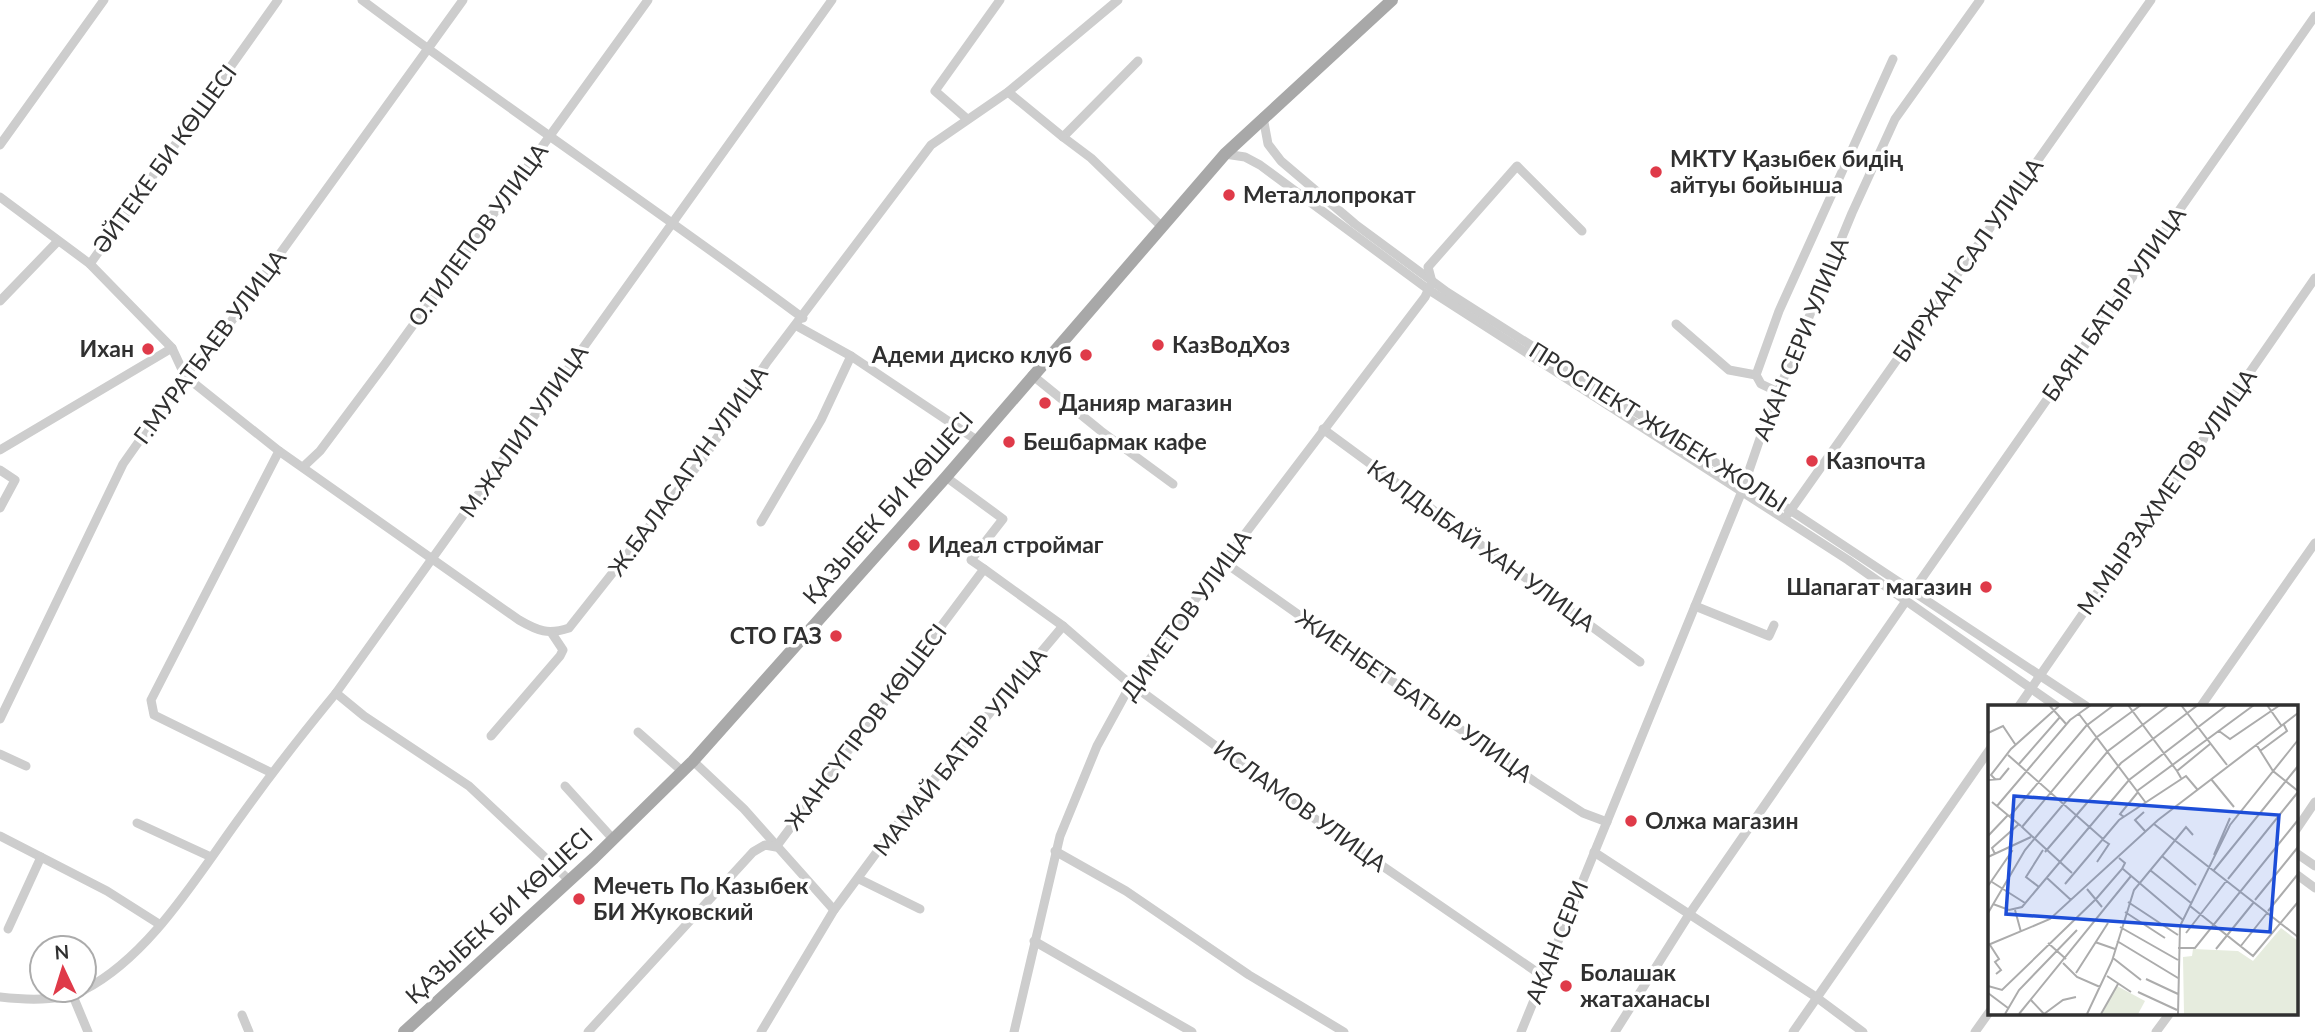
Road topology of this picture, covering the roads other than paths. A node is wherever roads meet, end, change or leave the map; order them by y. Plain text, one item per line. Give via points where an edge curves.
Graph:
1 (104, 0) edge
2 (278, 0) edge
3 (362, 0) edge
4 (463, 0) edge
5 (648, 0) edge
6 (832, 0) edge
7 (1000, 0) edge
8 (1118, 0) edge
9 (1392, 0) edge
10 (1980, 0) edge
11 (2151, 0) edge
12 (2315, 16) edge
13 (428, 49) junction
14 (1893, 59) dead end
15 (1138, 61) dead end
16 (1008, 92) junction
17 (1263, 117) junction
18 (967, 119) junction
19 (1063, 136) junction
20 (548, 137) junction
21 (0, 145) edge
22 (1225, 154) junction
23 (0, 197) edge
24 (673, 221) junction
25 (1161, 226) junction
26 (1582, 231) dead end
27 (57, 242) junction
28 (90, 264) junction
29 (2315, 278) edge
30 (1431, 286) junction
31 (0, 300) edge
32 (800, 322) junction
33 (1676, 324) dead end
34 (173, 348) junction
35 (852, 356) junction
36 (1032, 374) junction
37 (1756, 375) junction
38 (186, 376) junction
39 (1778, 392) junction
40 (1323, 429) junction
41 (975, 439) junction
42 (0, 450) edge
43 (279, 451) junction
44 (303, 467) junction
45 (0, 470) edge
46 (946, 477) junction
47 (1173, 484) dead end
48 (1744, 487) junction
49 (0, 508) edge
50 (1787, 514) junction
51 (761, 522) dead end
52 (2315, 543) edge
53 (432, 560) junction
54 (1224, 562) junction
55 (984, 569) junction
56 (1913, 591) junction
57 (1906, 601) junction
58 (1695, 606) junction
59 (1774, 625) dead end
60 (1063, 626) junction
61 (551, 632) junction
62 (1640, 662) dead end
63 (2042, 675) junction
64 (1131, 684) junction
65 (2031, 689) junction
66 (336, 693) junction
67 (2020, 705) edge
68 (2055, 705) edge
69 (2085, 705) edge
70 (2202, 705) edge
71 (0, 719) edge
72 (638, 732) dead end
73 (491, 736) dead end
74 (1988, 752) edge
75 (0, 754) edge
76 (693, 761) junction
77 (26, 766) dead end
78 (683, 772) junction
79 (272, 774) junction
80 (565, 786) dead end
81 (2315, 802) edge
82 (1606, 822) junction
83 (137, 823) dead end
84 (2298, 827) edge
85 (0, 836) edge
86 (613, 839) junction
87 (776, 847) junction
88 (1055, 851) junction
89 (1594, 852) junction
90 (2298, 854) edge
91 (41, 857) junction
92 (211, 858) junction
93 (2315, 866) edge
94 (2298, 875) edge
95 (859, 879) junction
96 (569, 880) junction
97 (2315, 888) edge
98 (920, 909) dead end
99 (834, 910) junction
100 (1690, 913) junction
101 (159, 924) junction
102 (8, 929) dead end
103 (1034, 941) junction
104 (1544, 977) junction
105 (98, 981) edge
106 (0, 996) edge
107 (1816, 997) junction
108 (28, 999) edge
109 (77, 1004) edge
110 (1988, 1014) edge
111 (2168, 1014) edge
112 (242, 1015) dead end
113 (89, 1032) edge
114 (249, 1032) edge
115 (404, 1032) edge
116 (588, 1032) edge
117 (761, 1032) edge
118 (1014, 1032) edge
119 (1192, 1032) edge
120 (1344, 1032) edge
121 (1521, 1032) edge
122 (1615, 1032) edge
123 (1793, 1032) edge
124 (1863, 1032) edge
125 (1975, 1032) edge
126 (2156, 1032) edge

1 - 21 street
2 - 28 street, ӘЙТЕКЕ БИ КӨШЕСІ
3 - 13 street
4 - 13 street, Г.МУРАТБАЕВ УЛИЦА
5 - 20 street, О.ТИЛЕПОВ УЛИЦА
6 - 24 street, М.ЖАЛИЛ УЛИЦА
7 - 18 street via 935,91
8 - 16 street, Ж.БАЛАСАГУН УЛИЦА
9 - 17 main road, ҚАЗЫБЕК БИ КӨШЕСІ
10 - 39 street, АКАН СЕРИ УЛИЦА via 1895,119
11 - 50 street, БИРЖАН САЛ УЛИЦА
12 - 56 street, БАЯН БАТЫР УЛИЦА
13 - 20 street
13 - 38 street, Г.МУРАТБАЕВ УЛИЦА via 230,323
14 - 37 street via 1779,311
15 - 19 street
16 - 18 street, Ж.БАЛАСАГУН УЛИЦА
16 - 19 street
17 - 22 main road, ҚАЗЫБЕК БИ КӨШЕСІ
17 - 30 street, ПРОСПЕКТ ЖИБЕК ЖОЛЫ via 1268,144 1281,161
18 - 32 street, Ж.БАЛАСАГУН УЛИЦА via 931,145
19 - 25 street
20 - 24 street
20 - 44 street, О.ТИЛЕПОВ УЛИЦА via 385,364
22 - 25 main road, ҚАЗЫБЕК БИ КӨШЕСІ
22 - 30 street, ПРОСПЕКТ ЖИБЕК ЖОЛЫ via 1260,165
23 - 27 street
24 - 32 street
24 - 53 street, М.ЖАЛИЛ УЛИЦА
25 - 36 main road, ҚАЗЫБЕК БИ КӨШЕСІ
26 - 30 street via 1517,166 1428,267
27 - 28 street
27 - 31 street
28 - 34 street, ӘЙТЕКЕ БИ КӨШЕСІ
29 - 63 street, М.МЫРЗАХМЕТОВ УЛИЦА
30 - 40 street, ДИМЕТОВ УЛИЦА
30 - 48 street, ПРОСПЕКТ ЖИБЕК ЖОЛЫ
32 - 35 street
32 - 61 street, Ж.БАЛАСАГУН УЛИЦА via 643,537 569,628
33 - 37 street via 1729,370
34 - 38 street, ӘЙТЕКЕ БИ КӨШЕСІ
34 - 42 street
35 - 41 street
35 - 51 street via 821,420
36 - 41 main road, ҚАЗЫБЕК БИ КӨШЕСІ
36 - 47 street
37 - 39 street via 1761,384
38 - 43 street
38 - 71 street, Г.МУРАТБАЕВ УЛИЦА via 123,464
39 - 48 street, АКАН СЕРИ УЛИЦА
40 - 54 street, ДИМЕТОВ УЛИЦА
40 - 62 street, КАЛДЫБАЙ ХАН УЛИЦА
41 - 46 main road, ҚАЗЫБЕК БИ КӨШЕСІ
43 - 44 street
43 - 79 street via 151,700 154,715
44 - 53 street
45 - 49 street via 15,480
46 - 55 street via 1003,519 971,560
46 - 76 main road, ҚАЗЫБЕК БИ КӨШЕСІ
48 - 50 street, ПРОСПЕКТ ЖИБЕК ЖОЛЫ
48 - 58 street, АКАН СЕРИ УЛИЦА
50 - 56 street, ПРОСПЕКТ ЖИБЕК ЖОЛЫ
50 - 57 street, ПРОСПЕКТ ЖИБЕК ЖОЛЫ
52 - 70 street
53 - 61 street via 519,620 539,632
53 - 66 street, М.ЖАЛИЛ УЛИЦА
54 - 64 street, ДИМЕТОВ УЛИЦА
54 - 82 street, ЖИЕНБЕТ БАТЫР УЛИЦА via 1535,782
55 - 60 street, ИСЛАМОВ УЛИЦА
55 - 87 street, ЖАНСҮГІРОВ КӨШЕСІ
56 - 63 street, ПРОСПЕКТ ЖИБЕК ЖОЛЫ
57 - 65 street, ПРОСПЕКТ ЖИБЕК ЖОЛЫ
57 - 100 street
58 - 59 street via 1769,636
58 - 82 street, АКАН СЕРИ УЛИЦА
60 - 64 street, ИСЛАМОВ УЛИЦА
60 - 95 street, МАМАЙ БАТЫР УЛИЦА via 905,814
61 - 73 street via 563,650 560,656
63 - 65 street, М.МЫРЗАХМЕТОВ УЛИЦА
63 - 69 street, ПРОСПЕКТ ЖИБЕК ЖОЛЫ
64 - 88 street, ДИМЕТОВ УЛИЦА via 1097,746
64 - 104 street, ИСЛАМОВ УЛИЦА via 1333,832
65 - 67 street, М.МЫРЗАХМЕТОВ УЛИЦА
65 - 68 street, ПРОСПЕКТ ЖИБЕК ЖОЛЫ
66 - 79 street, М.ЖАЛИЛ УЛИЦА
66 - 96 street via 469,786
72 - 78 street
74 - 107 street
75 - 77 street
76 - 78 main road, ҚАЗЫБЕК БИ КӨШЕСІ
76 - 87 street
78 - 86 main road, ҚАЗЫБЕК БИ КӨШЕСІ
79 - 92 street, М.ЖАЛИЛ УЛИЦА
80 - 86 street
81 - 84 street
82 - 89 street, АКАН СЕРИ УЛИЦА
83 - 92 street
85 - 91 street
86 - 96 main road, ҚАЗЫБЕК БИ КӨШЕСІ
87 - 99 street
87 - 116 street, ЖАНСҮГІРОВ КӨШЕСІ via 765,845 753,852
88 - 103 street, ДИМЕТОВ УЛИЦА
88 - 120 street via 1116,884 1249,975
89 - 100 street
89 - 104 street, АКАН СЕРИ
90 - 93 street
91 - 101 street
91 - 102 street
92 - 101 street, М.ЖАЛИЛ УЛИЦА
94 - 97 street
95 - 98 street, МАМАЙ БАТЫР УЛИЦА
95 - 99 street, МАМАЙ БАТЫР УЛИЦА
96 - 115 main road, ҚАЗЫБЕК БИ КӨШЕСІ
99 - 117 street, МАМАЙ БАТЫР УЛИЦА
100 - 107 street
100 - 122 street
101 - 105 street, М.ЖАЛИЛ УЛИЦА via 131,959
103 - 118 street, ДИМЕТОВ УЛИЦА
103 - 119 street
104 - 121 street, АКАН СЕРИ
106 - 108 street, М.ЖАЛИЛ УЛИЦА
107 - 123 street
107 - 124 street
109 - 113 street
110 - 125 street
111 - 126 street
112 - 114 street

